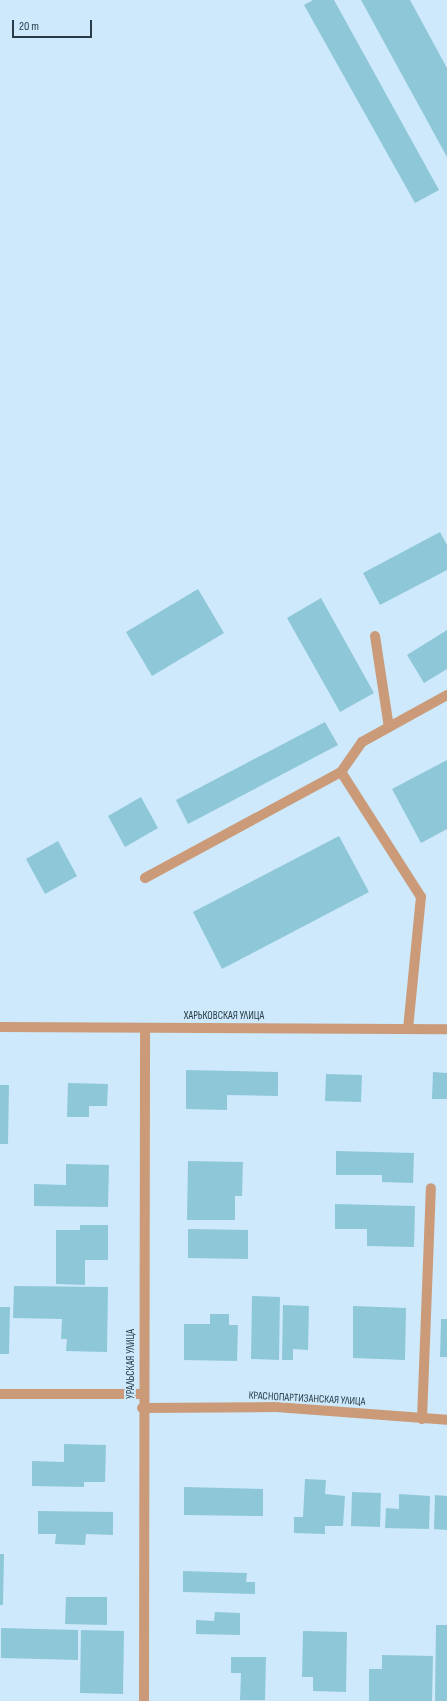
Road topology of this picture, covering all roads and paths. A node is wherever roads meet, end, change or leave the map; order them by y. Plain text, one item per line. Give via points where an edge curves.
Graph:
1 (375, 636) dead end
2 (447, 695) edge
3 (389, 727) junction
4 (341, 772) junction
5 (146, 878) dead end
6 (0, 1027) edge
7 (145, 1028) junction
8 (408, 1029) junction
9 (447, 1029) edge
10 (431, 1188) dead end
11 (0, 1394) edge
12 (142, 1394) junction
13 (142, 1408) junction
14 (422, 1419) junction
15 (447, 1420) edge
16 (144, 1701) edge

1 - 3 street
2 - 3 street
3 - 4 street via 362,742
4 - 5 street
4 - 8 street via 422,897
6 - 7 street, ХАРЬКОВСКАЯ УЛИЦА
7 - 8 street, ХАРЬКОВСКАЯ УЛИЦА
7 - 12 street, УРАЛЬСКАЯ УЛИЦА
8 - 9 street, ХАРЬКОВСКАЯ УЛИЦА
10 - 14 street
11 - 12 street
12 - 13 street, УРАЛЬСКАЯ УЛИЦА
13 - 14 street, КРАСНОПАРТИЗАНСКАЯ УЛИЦА via 276,1407
13 - 16 street, УРАЛЬСКАЯ УЛИЦА
14 - 15 street, КРАСНОПАРТИЗАНСКАЯ УЛИЦА

